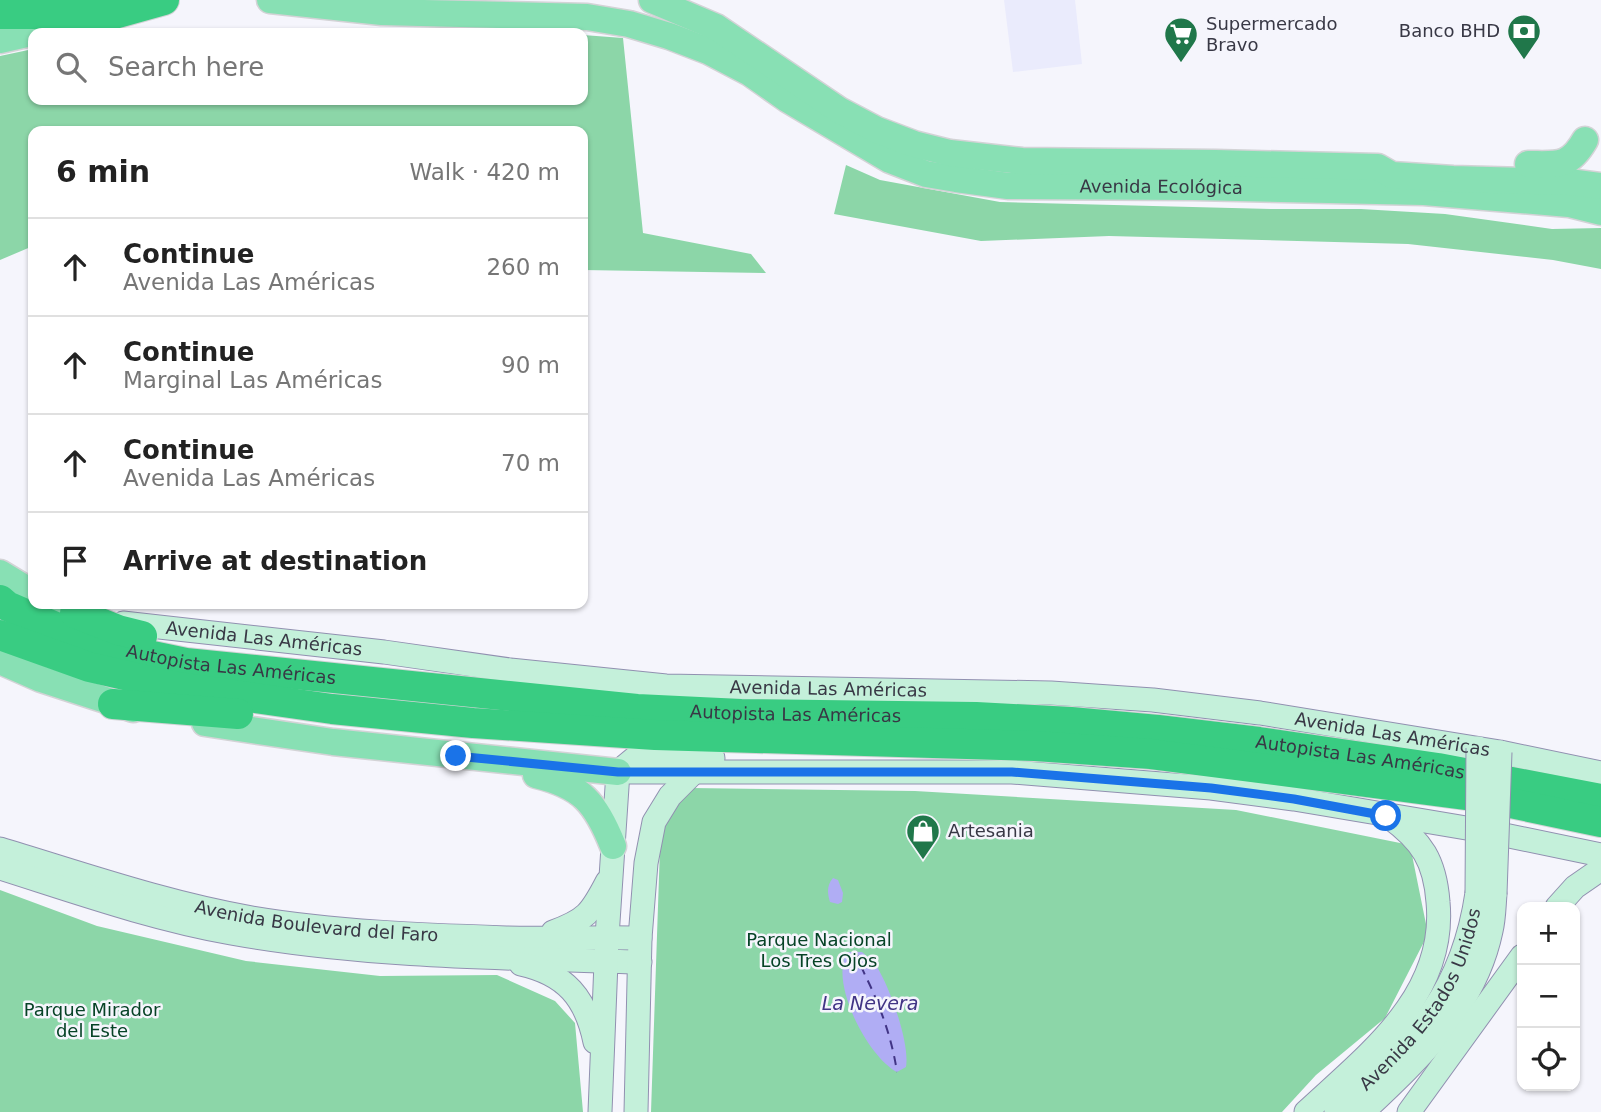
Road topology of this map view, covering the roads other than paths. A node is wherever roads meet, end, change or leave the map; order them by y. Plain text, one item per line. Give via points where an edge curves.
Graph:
1 (157, 0) edge
2 (164, 0) edge
3 (177, 0) edge
4 (269, 0) edge
5 (652, 0) edge
6 (0, 14) edge
7 (114, 14) junction
8 (53, 28) edge
9 (28, 34) edge
10 (0, 40) edge
11 (754, 64) junction
12 (1585, 140) dead end
13 (1597, 187) edge
14 (1460, 188) junction
15 (1601, 212) edge
16 (0, 572) edge
17 (28, 590) edge
18 (0, 600) edge
19 (67, 609) edge
20 (69, 609) edge
21 (0, 635) edge
22 (0, 661) edge
23 (113, 704) junction
24 (637, 709) junction
25 (454, 721) junction
26 (1489, 750) junction
27 (456, 756) junction
28 (695, 771) junction
29 (808, 771) junction
30 (618, 772) junction
31 (1601, 773) edge
32 (1601, 799) edge
33 (1386, 816) junction
34 (1601, 822) edge
35 (613, 846) junction
36 (0, 849) edge
37 (1601, 855) edge
38 (0, 868) edge
39 (1601, 869) edge
40 (612, 873) junction
41 (1562, 902) edge
42 (607, 937) junction
43 (509, 938) junction
44 (640, 939) junction
45 (487, 956) junction
46 (606, 961) junction
47 (640, 962) junction
48 (1517, 963) edge
49 (601, 1069) junction
50 (600, 1112) edge
51 (636, 1112) edge
52 (1306, 1112) edge
53 (1336, 1112) edge
54 (1363, 1112) edge
55 (1409, 1112) edge

1 - 2 main road
2 - 3 main road
2 - 7 highway
4 - 11 main road via 382,12 587,17 629,24
5 - 11 main road via 716,27
6 - 7 highway
7 - 8 main road
9 - 10 main road
11 - 14 main road, Avenida Ecológica via 877,130 950,153 1022,161 1378,167 1392,175
12 - 14 main road via 1564,163 1501,164
13 - 14 main road via 1575,191
14 - 15 main road, Avenida Ecológica
16 - 17 main road
18 - 24 highway, Autopista Las Américas via 95,644 186,663
19 - 24 highway via 117,630 160,640 510,684
20 - 26 street, Avenida Las Américas via 120,623 666,686 1051,692 1201,706
21 - 25 highway, Autopista Las Américas via 89,667 172,686
22 - 23 main road
23 - 25 highway via 429,725
23 - 27 main road via 173,718
24 - 32 highway, Autopista Las Américas via 976,717 1158,730 1438,768
25 - 34 highway, Autopista Las Américas via 655,735 1034,746 1151,754 1482,797
26 - 31 street, Avenida Las Américas
26 - 53 street, Avenida Estados Unidos, bridge via 1477,892 1460,963 1429,1018
26 - 54 street, Avenida Estados Unidos, bridge via 1495,894 1492,930 1482,962 1448,1024
27 - 30 main road
27 - 35 main road via 561,781 590,800 603,818
28 - 29 street
28 - 30 street
28 - 44 street via 670,796 654,822
29 - 30 street via 767,763 645,754
29 - 33 street via 1012,772 1211,788
30 - 35 street
33 - 37 street
33 - 52 street via 1409,832 1428,858 1438,900 1436,949 1423,984 1398,1023
35 - 40 street
36 - 43 street, Avenida Boulevard del Faro via 204,909 254,918 344,929
38 - 45 street, Avenida Boulevard del Faro via 138,911 229,933 311,945
39 - 41 street
40 - 42 street
40 - 43 street via 595,905 578,923 546,934
42 - 43 street, Avenida Boulevard del Faro
42 - 44 street, Avenida Boulevard del Faro
42 - 46 street
44 - 47 street
45 - 46 street, Avenida Boulevard del Faro
45 - 49 street via 536,968 566,984 590,1018
46 - 47 street, Avenida Boulevard del Faro
46 - 49 street
47 - 51 street
48 - 55 street
49 - 50 street

